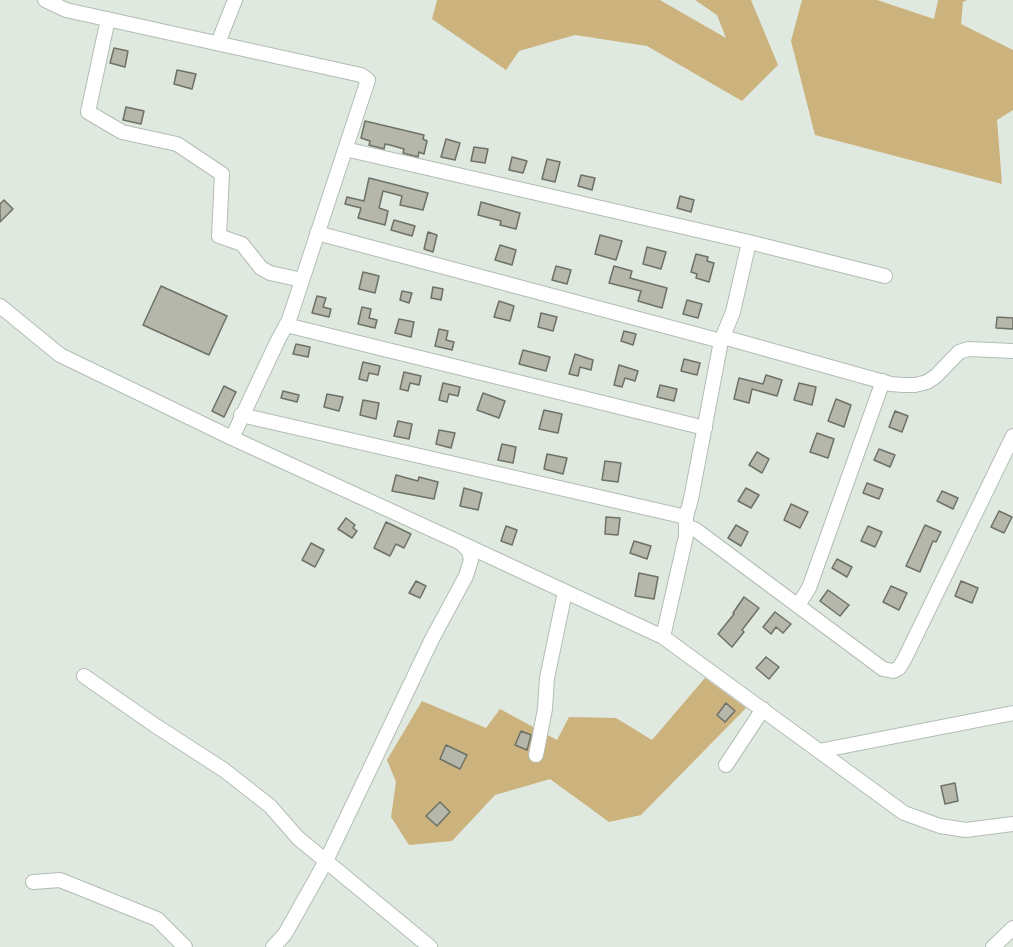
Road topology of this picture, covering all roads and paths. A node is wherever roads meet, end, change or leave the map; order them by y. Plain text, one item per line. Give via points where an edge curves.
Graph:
1 (45, 0) edge
2 (235, 0) edge
3 (82, 6) edge
4 (108, 19) junction
5 (218, 43) junction
6 (345, 149) junction
7 (317, 233) junction
8 (749, 242) junction
9 (885, 276) dead end
10 (302, 280) junction
11 (0, 306) edge
12 (286, 325) junction
13 (722, 339) junction
14 (1013, 351) edge
15 (883, 381) junction
16 (241, 415) junction
17 (705, 428) junction
18 (1013, 436) edge
19 (232, 438) junction
20 (686, 521) junction
21 (461, 543) junction
22 (565, 592) junction
23 (798, 605) junction
24 (663, 637) junction
25 (84, 676) dead end
26 (763, 709) junction
27 (1013, 713) edge
28 (819, 751) junction
29 (536, 755) dead end
30 (726, 765) dead end
31 (1013, 824) edge
32 (326, 861) junction
33 (33, 882) dead end
34 (1013, 928) edge
35 (185, 947) edge
36 (273, 947) edge
37 (430, 947) edge
38 (993, 947) edge

1 - 3 street via 66,10
2 - 5 street
3 - 4 street
4 - 5 street
4 - 10 street via 88,112 122,132 177,144 222,174 219,236 242,243 261,268 270,273
5 - 6 street via 361,75 368,80
6 - 7 street
6 - 8 street
7 - 10 street
7 - 13 street
8 - 9 street
8 - 13 street via 733,312
10 - 12 street
11 - 19 street via 60,355
12 - 16 street
12 - 17 street
13 - 15 street
13 - 17 street
14 - 15 street via 968,349 959,352 936,376 915,386
15 - 23 street via 809,588
16 - 19 street
16 - 20 street
17 - 20 street
18 - 23 street via 899,668 883,669
19 - 21 street
20 - 23 street
20 - 24 street
21 - 22 street
21 - 32 street via 471,560 466,576
22 - 24 street
22 - 29 street
24 - 26 street
25 - 32 street via 224,770 270,806 298,838
26 - 28 street
26 - 30 street
27 - 28 street
28 - 31 street via 904,813 940,826 966,830
32 - 36 street via 285,934
32 - 37 street
33 - 35 street via 60,880 157,919
34 - 38 street

